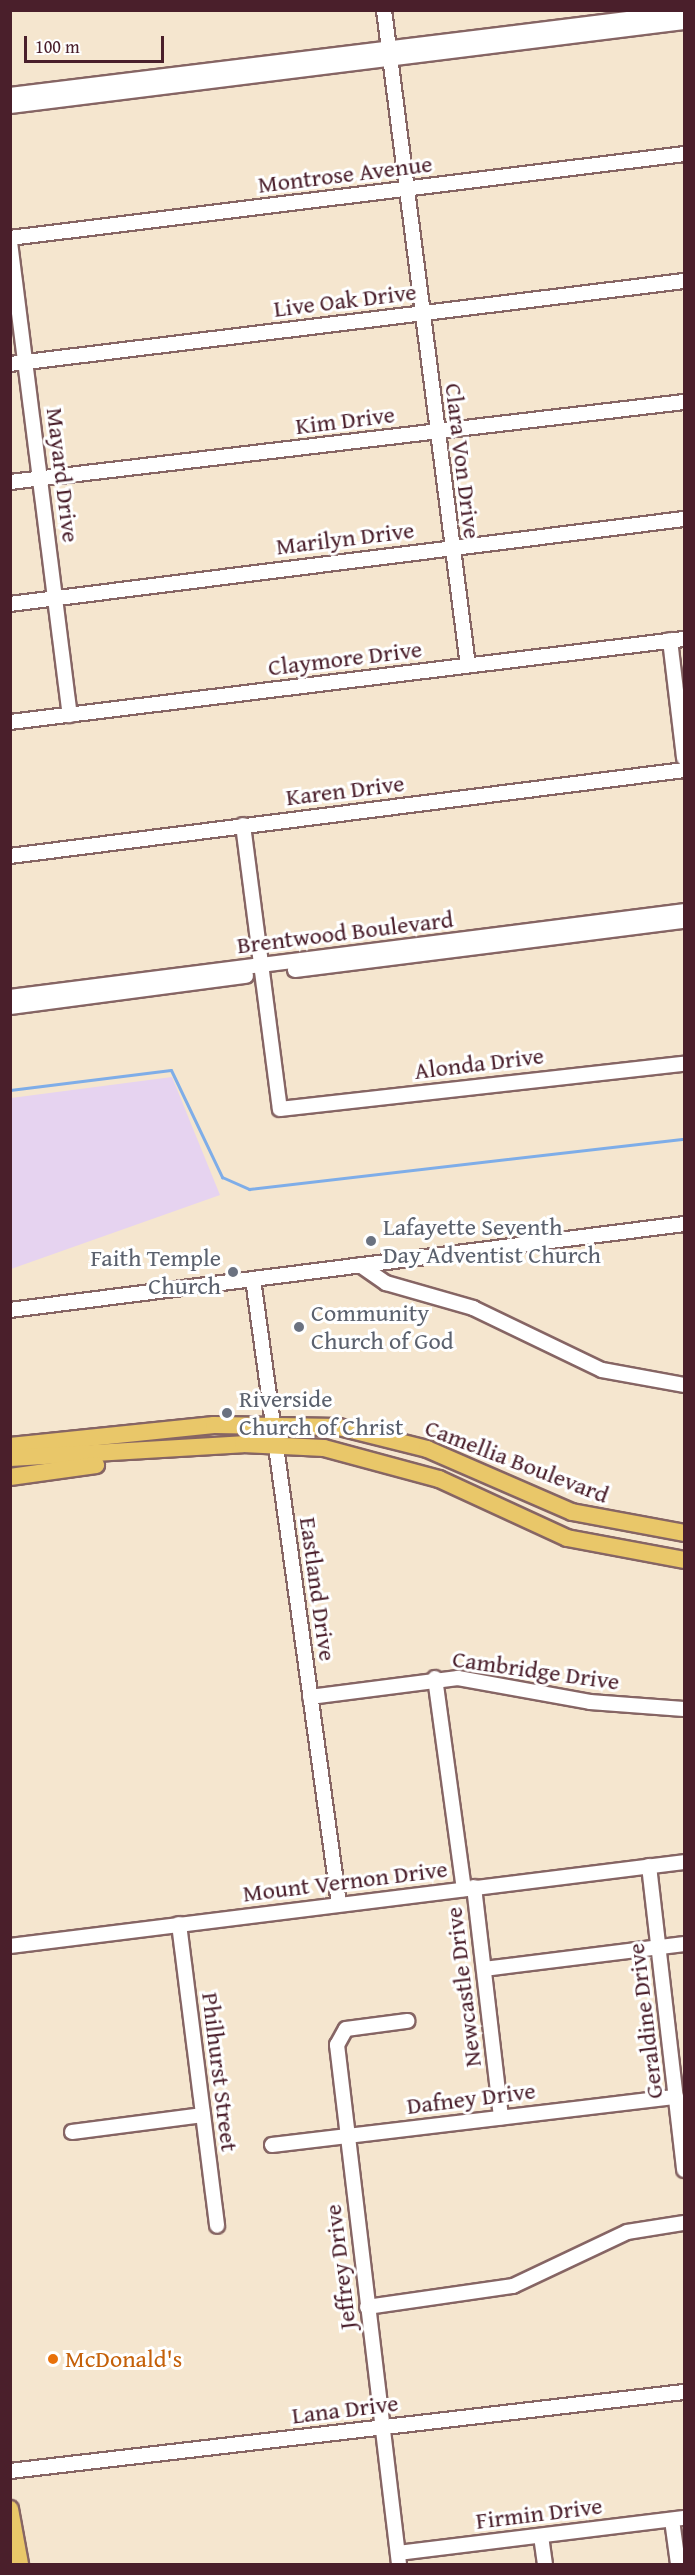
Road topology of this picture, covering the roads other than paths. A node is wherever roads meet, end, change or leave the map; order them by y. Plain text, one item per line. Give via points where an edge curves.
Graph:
1 (384, 10) edge
2 (684, 12) edge
3 (684, 22) edge
4 (612, 26) junction
5 (390, 53) junction
6 (95, 90) junction
7 (10, 94) edge
8 (10, 106) edge
9 (684, 154) edge
10 (406, 190) junction
11 (10, 240) edge
12 (684, 281) edge
13 (422, 313) junction
14 (18, 363) edge
15 (684, 402) edge
16 (437, 431) junction
17 (42, 478) junction
18 (10, 482) edge
19 (684, 519) edge
20 (451, 547) junction
21 (56, 598) junction
22 (10, 604) edge
23 (684, 639) edge
24 (670, 640) junction
25 (468, 666) junction
26 (70, 715) junction
27 (10, 722) edge
28 (684, 758) edge
29 (684, 770) edge
30 (243, 825) junction
31 (10, 856) edge
32 (684, 911) edge
33 (684, 921) edge
34 (261, 970) junction
35 (10, 997) edge
36 (10, 1007) edge
37 (684, 1064) edge
38 (684, 1224) edge
39 (360, 1265) junction
40 (253, 1279) junction
41 (10, 1310) edge
42 (684, 1385) edge
43 (272, 1422) junction
44 (176, 1428) junction
45 (274, 1443) junction
46 (10, 1446) edge
47 (131, 1453) junction
48 (78, 1457) junction
49 (10, 1458) edge
50 (10, 1470) edge
51 (10, 1477) edge
52 (684, 1533) edge
53 (684, 1560) edge
54 (435, 1678) junction
55 (310, 1696) junction
56 (684, 1709) edge
57 (684, 1862) edge
58 (649, 1866) junction
59 (469, 1888) junction
60 (339, 1904) junction
61 (179, 1924) junction
62 (684, 1944) edge
63 (10, 1946) edge
64 (659, 1947) junction
65 (484, 1969) junction
66 (407, 2021) dead end
67 (678, 2088) edge
68 (203, 2115) junction
69 (501, 2117) junction
70 (72, 2132) dead end
71 (347, 2136) junction
72 (272, 2145) dead end
73 (684, 2170) edge
74 (684, 2223) edge
75 (217, 2226) dead end
76 (367, 2307) junction
77 (684, 2392) edge
78 (380, 2427) junction
79 (10, 2471) edge
80 (10, 2509) edge
81 (678, 2519) edge
82 (541, 2536) junction
83 (399, 2559) edge
84 (20, 2565) edge
85 (545, 2565) edge
86 (678, 2565) edge

1 - 5 street, Clara Von Drive
2 - 4 street
3 - 4 street
4 - 5 street
5 - 6 street
5 - 10 street, Clara Von Drive
6 - 7 street
6 - 8 street
9 - 10 street, Montrose Avenue
10 - 11 street, Montrose Avenue
10 - 13 street, Clara Von Drive
11 - 14 street, Mayard Drive
12 - 13 street, Live Oak Drive
13 - 14 street, Live Oak Drive
13 - 16 street, Clara Von Drive
14 - 17 street, Mayard Drive
15 - 16 street, Kim Drive
16 - 17 street, Kim Drive
16 - 20 street, Clara Von Drive
17 - 18 street, Kim Drive
17 - 21 street, Mayard Drive
19 - 20 street, Marilyn Drive
20 - 21 street, Marilyn Drive
20 - 25 street, Clara Von Drive
21 - 22 street, Marilyn Drive
21 - 26 street, Mayard Drive
23 - 24 street, Claymore Drive
24 - 25 street, Claymore Drive
24 - 28 street
25 - 26 street, Claymore Drive
26 - 27 street, Claymore Drive
29 - 30 street, Karen Drive
30 - 31 street, Karen Drive
30 - 34 street
32 - 34 street, Brentwood Boulevard
33 - 34 street, Brentwood Boulevard
34 - 35 street, Brentwood Boulevard
34 - 36 street, Brentwood Boulevard
34 - 37 street, Alonda Drive via 280,1108
38 - 39 street
39 - 40 street
39 - 42 street via 386,1283 473,1308 602,1370
40 - 41 street
40 - 43 street, Eastland Drive
43 - 44 main road, Camellia Boulevard
43 - 45 street, Eastland Drive
43 - 52 main road, Camellia Boulevard via 373,1434 452,1459 572,1512
44 - 46 main road, Camellia Boulevard
44 - 48 main road via 154,1439 99,1446
45 - 47 main road, Camellia Boulevard
45 - 53 main road, Camellia Boulevard via 346,1452 405,1467 567,1538
45 - 55 street, Eastland Drive
47 - 48 main road, Camellia Boulevard
47 - 51 main road via 96,1465
48 - 49 main road, Camellia Boulevard
48 - 50 main road
54 - 55 street, Cambridge Drive
54 - 56 street, Cambridge Drive via 607,1704
54 - 59 street, Newcastle Drive
55 - 60 street, Eastland Drive
57 - 58 street, Mount Vernon Drive
58 - 59 street, Mount Vernon Drive
58 - 64 street, Geraldine Drive
59 - 60 street, Mount Vernon Drive
59 - 65 street, Newcastle Drive
60 - 61 street, Mount Vernon Drive
61 - 63 street, Mount Vernon Drive
61 - 68 street, Philhurst Street
62 - 64 street
64 - 65 street
64 - 67 street, Geraldine Drive
65 - 69 street, Newcastle Drive
66 - 71 street, Jeffrey Drive via 346,2029 338,2039
67 - 69 street, Dafney Drive
67 - 73 street, Geraldine Drive
68 - 70 street
68 - 75 street, Philhurst Street
69 - 71 street, Dafney Drive
71 - 72 street, Dafney Drive
71 - 76 street, Jeffrey Drive
74 - 76 street via 627,2232 513,2286
76 - 78 street, Jeffrey Drive
77 - 78 street, Lana Drive
78 - 79 street, Lana Drive
78 - 83 street, Jeffrey Drive
80 - 84 main road
81 - 82 street, Firmin Drive
81 - 86 street
82 - 83 street, Firmin Drive
82 - 85 street

